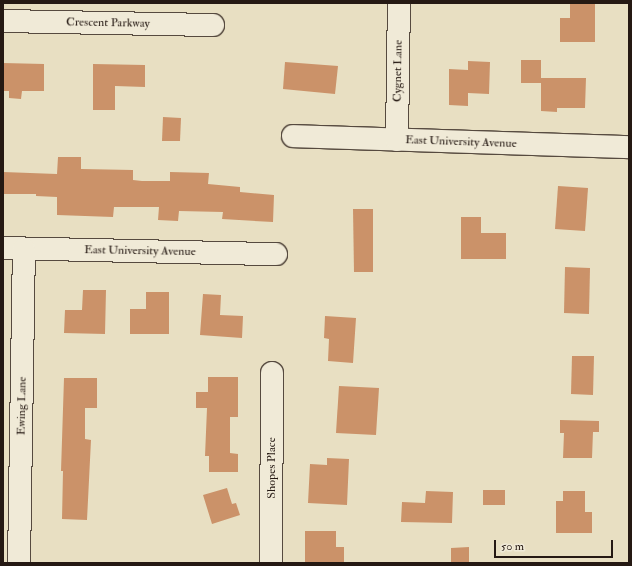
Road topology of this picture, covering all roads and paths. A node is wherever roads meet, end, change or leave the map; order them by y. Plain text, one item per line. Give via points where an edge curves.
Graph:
1 (399, 3) edge
2 (3, 21) edge
3 (213, 25) dead end
4 (293, 136) dead end
5 (397, 140) junction
6 (629, 147) edge
7 (14, 249) edge
8 (276, 254) dead end
9 (272, 373) dead end
10 (19, 563) edge
11 (272, 563) edge

1 - 5 street, Cygnet Lane
2 - 3 street, Crescent Parkway
4 - 5 street, East University Avenue
5 - 6 street, East University Avenue
7 - 8 street, East University Avenue
7 - 10 street, Ewing Lane
9 - 11 street, Shopes Place

